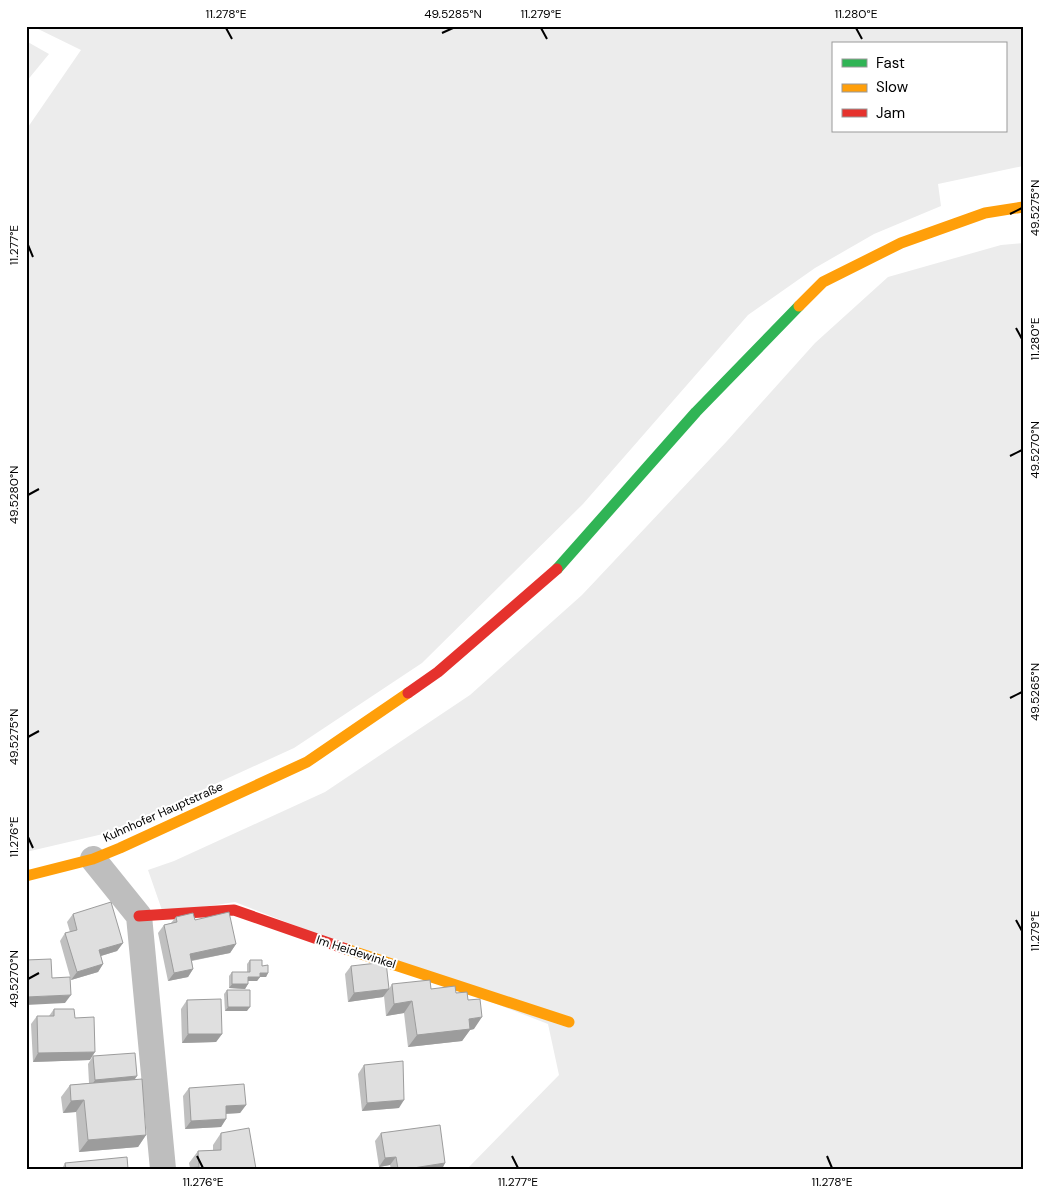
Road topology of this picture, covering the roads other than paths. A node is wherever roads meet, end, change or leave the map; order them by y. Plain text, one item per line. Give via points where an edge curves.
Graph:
1 (1023, 207) edge
2 (93, 859) junction
3 (26, 876) edge
4 (139, 916) junction
5 (569, 1022) dead end
6 (163, 1169) edge

1 - 2 street, Kuhnhofer Hauptstraße via 985,214 901,242 823,282 696,412 555,572 438,672 307,762
2 - 3 street, Kuhnhofer Hauptstraße
2 - 4 street
4 - 5 street, Im Heidewinkel via 234,910
4 - 6 street

